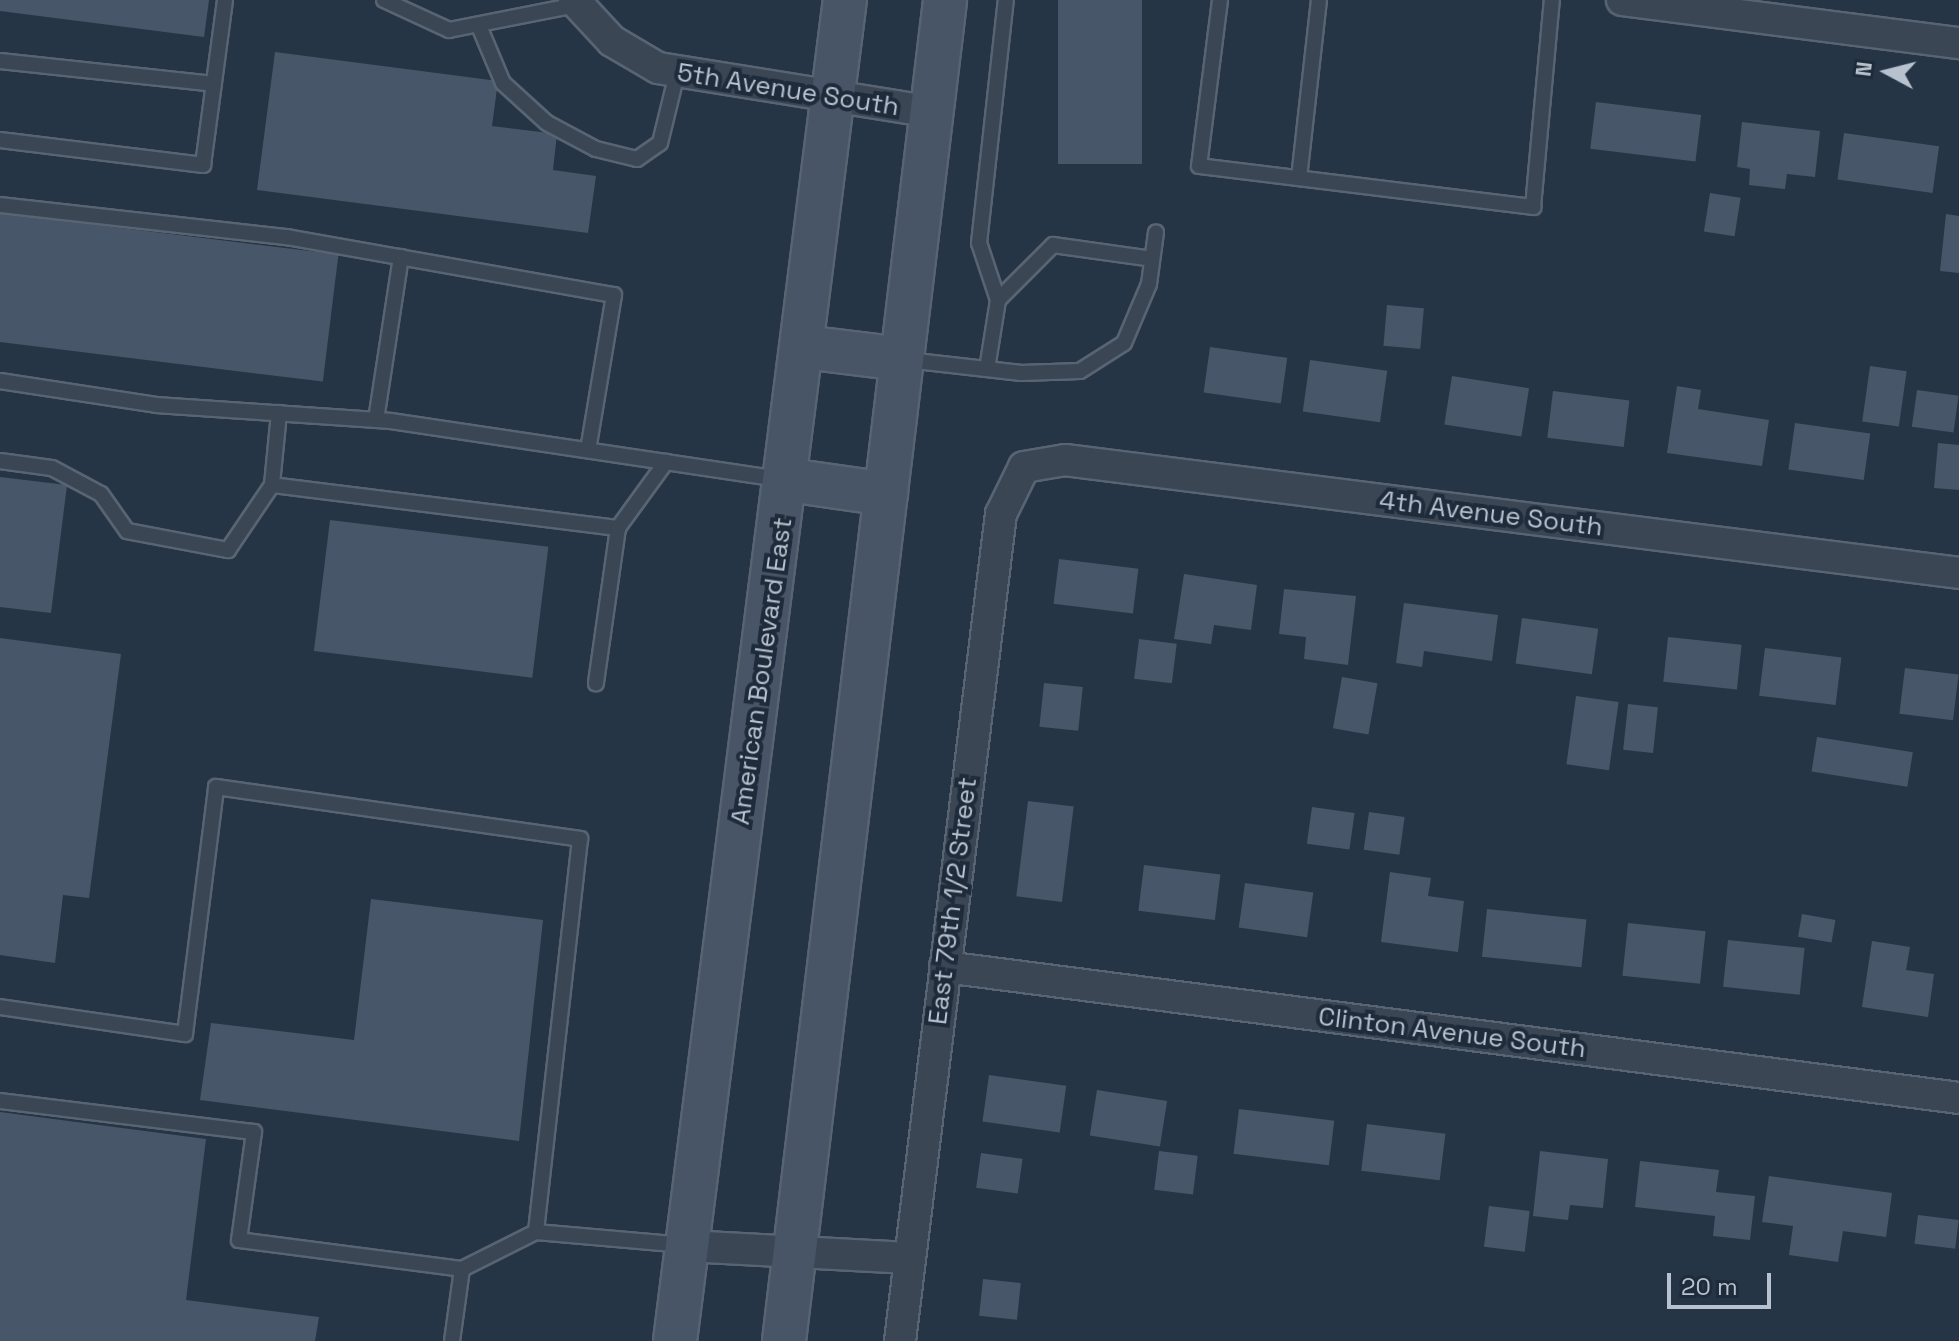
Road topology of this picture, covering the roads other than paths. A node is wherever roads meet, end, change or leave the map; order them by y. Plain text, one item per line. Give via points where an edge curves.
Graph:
1 (225, 0) edge
2 (384, 0) edge
3 (845, 0) edge
4 (945, 0) edge
5 (1006, 0) edge
6 (1220, 0) edge
7 (1319, 0) edge
8 (1552, 0) edge
9 (1620, 0) edge
10 (575, 2) edge
11 (479, 26) junction
12 (1959, 43) edge
13 (0, 61) edge
14 (677, 73) junction
15 (214, 84) junction
16 (833, 99) junction
17 (933, 112) junction
18 (0, 140) edge
19 (1299, 178) junction
20 (0, 205) edge
21 (1156, 232) dead end
22 (401, 257) junction
23 (1152, 259) junction
24 (998, 300) junction
25 (804, 347) junction
26 (902, 359) junction
27 (987, 369) junction
28 (0, 381) edge
29 (279, 413) junction
30 (376, 420) junction
31 (588, 450) junction
32 (0, 461) edge
33 (666, 462) junction
34 (1024, 467) joint
35 (788, 480) junction
36 (272, 485) junction
37 (886, 494) junction
38 (618, 528) junction
39 (1959, 573) edge
40 (596, 683) dead end
41 (945, 967) junction
42 (0, 1007) edge
43 (1959, 1098) edge
44 (0, 1101) edge
45 (536, 1232) junction
46 (687, 1246) junction
47 (796, 1246) junction
48 (909, 1258) junction
49 (462, 1269) junction
50 (452, 1341) edge
51 (675, 1341) edge
52 (784, 1341) edge
53 (900, 1341) edge

1 - 15 lane
2 - 11 lane via 449,30
3 - 16 main road, American Boulevard East
4 - 17 main road
5 - 24 lane via 979,243
6 - 19 lane via 1199,166
7 - 19 lane
8 - 19 lane via 1533,207
9 - 12 street
10 - 11 lane
10 - 14 street, 5th Avenue South via 612,41
11 - 14 lane via 503,83 547,123 596,149 637,159 660,143
13 - 15 lane
14 - 16 street, 5th Avenue South
15 - 18 lane via 203,165
16 - 17 street, 5th Avenue South
16 - 25 main road, American Boulevard East
17 - 26 main road
20 - 22 lane
21 - 23 lane
22 - 30 lane
22 - 31 lane via 614,295
23 - 24 lane via 1053,245
23 - 27 lane via 1124,343 1080,371
24 - 27 lane
25 - 26 main road
25 - 35 main road, American Boulevard East
26 - 27 lane
26 - 37 main road
28 - 29 lane
29 - 30 lane
29 - 36 lane
30 - 31 lane
31 - 33 lane
32 - 36 lane via 52,468 101,494 127,531 228,550
33 - 35 lane
33 - 38 lane
34 - 39 street, 4th Avenue South via 1065,460
34 - 41 street, East 79th 1/2 Street via 1001,514
35 - 37 main road
35 - 46 main road, American Boulevard East
36 - 38 lane
37 - 47 main road
38 - 40 lane
41 - 43 street, Clinton Avenue South
41 - 48 street, East 79th 1/2 Street
42 - 45 lane via 185,1034 216,787 580,839
44 - 49 lane via 254,1132 239,1240
45 - 46 lane
45 - 49 lane
46 - 47 street
46 - 51 main road, American Boulevard East
47 - 48 street
47 - 52 main road
48 - 53 street, East 79th 1/2 Street
49 - 50 lane

